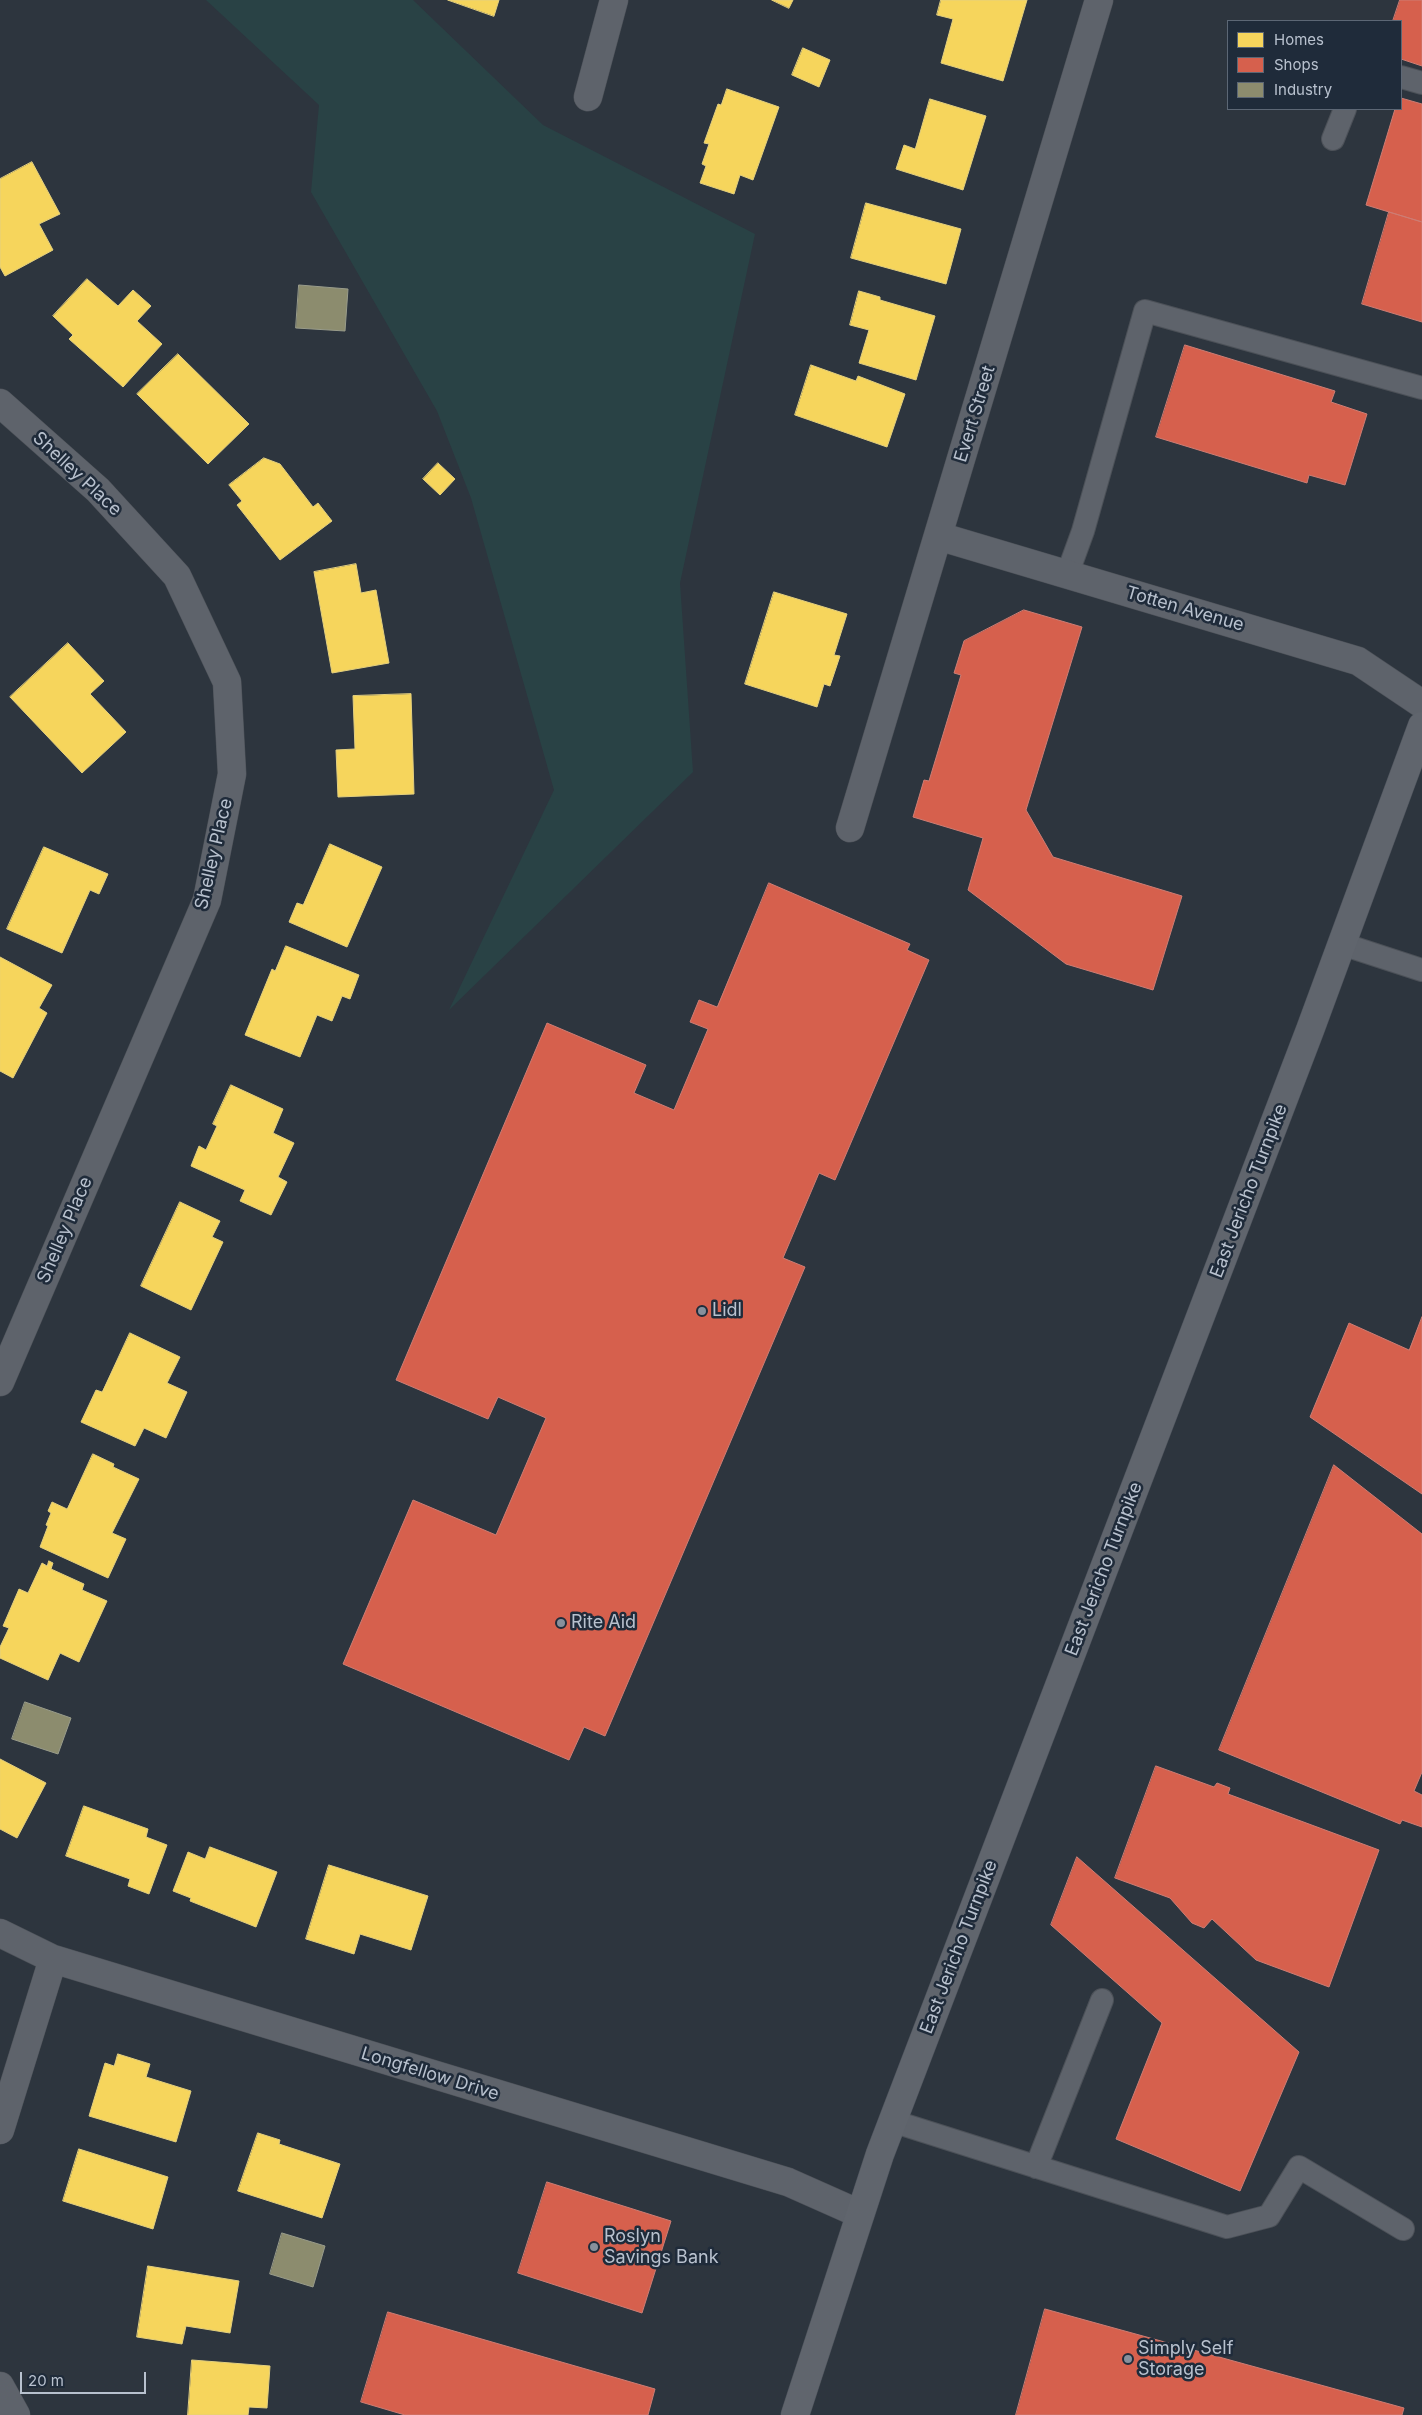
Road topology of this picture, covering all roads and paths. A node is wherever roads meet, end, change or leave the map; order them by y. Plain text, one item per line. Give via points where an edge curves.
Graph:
1 (614, 0) edge
2 (1099, 0) edge
3 (1402, 77) edge
4 (1422, 83) edge
5 (588, 96) dead end
6 (1345, 110) edge
7 (1333, 140) dead end
8 (1422, 388) edge
9 (0, 403) edge
10 (938, 536) junction
11 (1067, 575) junction
12 (1422, 704) edge
13 (1422, 726) edge
14 (850, 828) dead end
15 (1342, 944) junction
16 (1422, 970) edge
17 (0, 1382) edge
18 (0, 1932) edge
19 (53, 1959) junction
20 (1102, 2000) dead end
21 (892, 2121) junction
22 (0, 2130) edge
23 (1036, 2167) junction
24 (860, 2214) junction
25 (1403, 2229) dead end
26 (0, 2386) edge
27 (16, 2415) edge
28 (795, 2415) edge

1 - 5 street
2 - 10 street, Evert Street
3 - 4 lane
6 - 7 lane
8 - 11 lane via 1145,311 1084,531
9 - 17 street, Shelley Place via 98,490 177,576 227,682 232,774 207,900
10 - 11 street, Totten Avenue
10 - 14 street, Evert Street
11 - 12 street, Totten Avenue via 1358,661
13 - 15 main road, East Jericho Turnpike
15 - 16 lane
15 - 21 main road, East Jericho Turnpike
18 - 19 street, Longfellow Drive
19 - 22 street
19 - 24 street, Longfellow Drive via 788,2182
20 - 23 lane
21 - 23 lane
21 - 24 main road, East Jericho Turnpike
23 - 25 lane via 1227,2227 1269,2216 1299,2167
24 - 28 main road, East Jericho Turnpike
26 - 27 street

